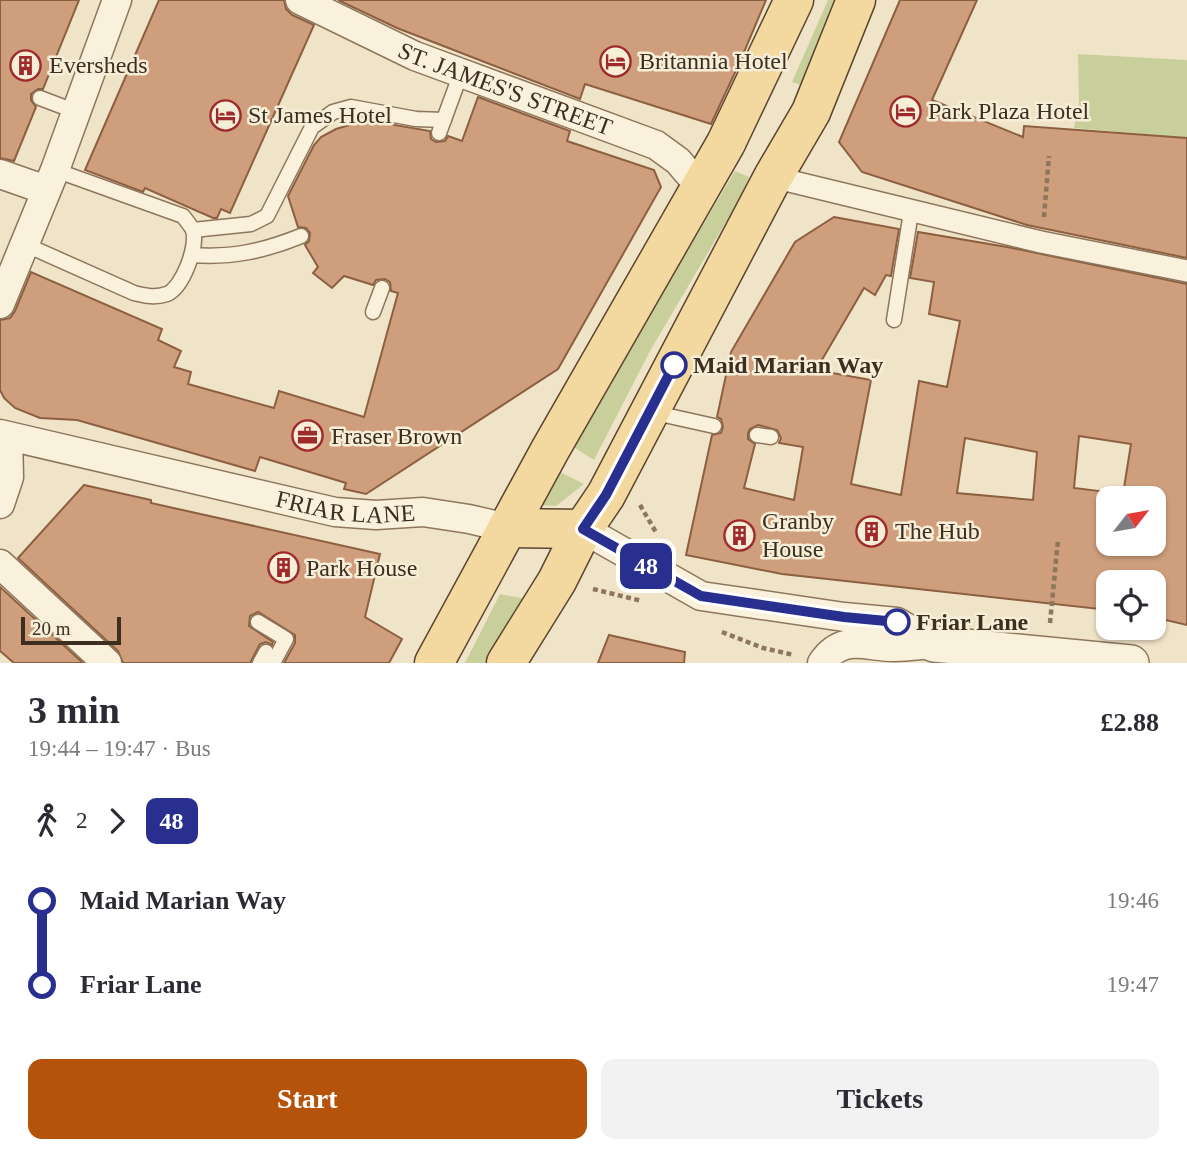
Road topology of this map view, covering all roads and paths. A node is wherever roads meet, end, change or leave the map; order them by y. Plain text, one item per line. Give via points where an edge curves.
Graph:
1 (117, 0) edge
2 (300, 0) edge
3 (794, 0) edge
4 (856, 0) edge
5 (461, 73) junction
6 (40, 98) dead end
7 (77, 112) junction
8 (1049, 156) dead end
9 (0, 174) edge
10 (773, 177) junction
11 (51, 180) junction
12 (701, 188) junction
13 (911, 212) junction
14 (193, 230) junction
15 (301, 236) dead end
16 (1041, 242) junction
17 (24, 244) junction
18 (192, 255) junction
19 (1187, 271) edge
20 (382, 288) dead end
21 (0, 304) edge
22 (373, 312) dead end
23 (894, 320) dead end
24 (650, 412) junction
25 (714, 426) dead end
26 (4, 436) edge
27 (0, 504) edge
28 (507, 528) junction
29 (583, 529) junction
30 (1058, 540) dead end
31 (0, 564) edge
32 (806, 610) junction
33 (258, 622) dead end
34 (934, 643) junction
35 (1047, 655) junction
36 (267, 659) edge
37 (823, 661) edge
38 (107, 663) edge
39 (434, 663) edge
40 (506, 663) edge
41 (1131, 663) edge

1 - 7 street
2 - 5 street, ST. JAMES'S STREET via 415,56
3 - 12 main road
4 - 10 main road via 811,112
5 - 12 street, ST. JAMES'S STREET via 656,145 678,161
5 - 14 lane via 441,127 351,107 334,112 312,127 267,216 251,224
6 - 7 lane
7 - 11 street
8 - 16 path
9 - 11 street
10 - 13 street
10 - 24 main road
11 - 14 lane via 183,216
11 - 17 street
12 - 28 main road
13 - 16 street
13 - 23 lane
14 - 18 lane
15 - 18 lane via 266,250 219,257
16 - 19 street
17 - 18 lane via 151,297 170,293
17 - 21 street
20 - 22 lane
24 - 25 lane
24 - 29 main road
26 - 27 street via 9,477
26 - 28 street, FRIAR LANE via 335,512 423,512
28 - 29 main road, FRIAR LANE
28 - 39 main road
29 - 32 street, FRIAR LANE via 701,596
29 - 40 main road
30 - 35 path
31 - 38 street
32 - 34 street, FRIAR LANE via 897,622
32 - 37 street via 828,634
33 - 36 lane via 286,639
34 - 35 street, FRIAR LANE
34 - 37 street via 894,648 848,643
35 - 41 street, FRIAR LANE

